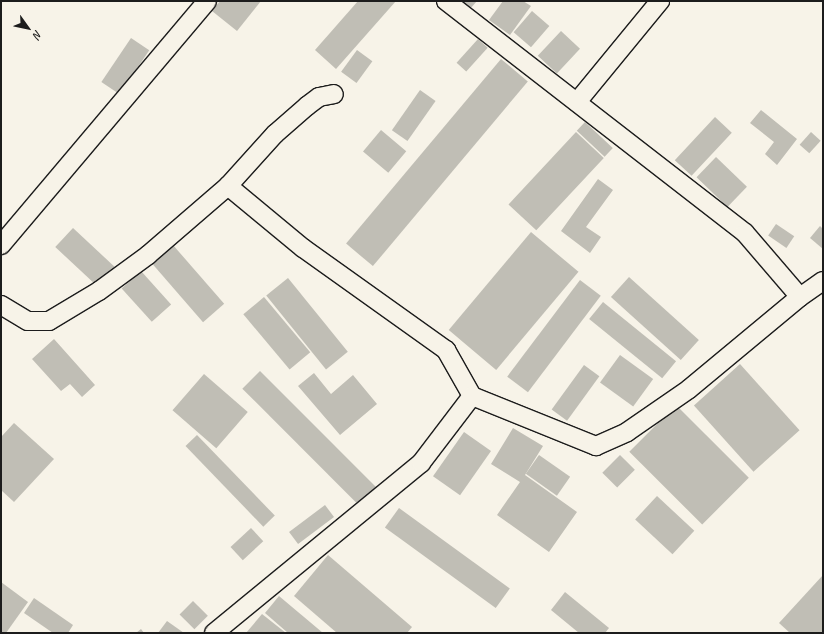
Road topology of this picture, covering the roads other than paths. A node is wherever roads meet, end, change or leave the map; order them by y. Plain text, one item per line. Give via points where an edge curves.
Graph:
1 (207, 1) edge
2 (446, 1) edge
3 (660, 1) edge
4 (334, 94) dead end
5 (577, 102) junction
6 (228, 186) junction
7 (1, 245) edge
8 (823, 281) edge
9 (800, 296) junction
10 (1, 305) edge
11 (472, 396) junction
12 (214, 633) edge

1 - 7 street
2 - 5 street
3 - 5 street
4 - 6 street via 319,98 307,106 275,134
5 - 9 street via 745,233
6 - 10 street via 148,255 58,317 49,321 28,321
6 - 11 street via 303,248 446,350
8 - 9 street
9 - 11 street via 689,389 627,432 596,446
11 - 12 street via 421,463

